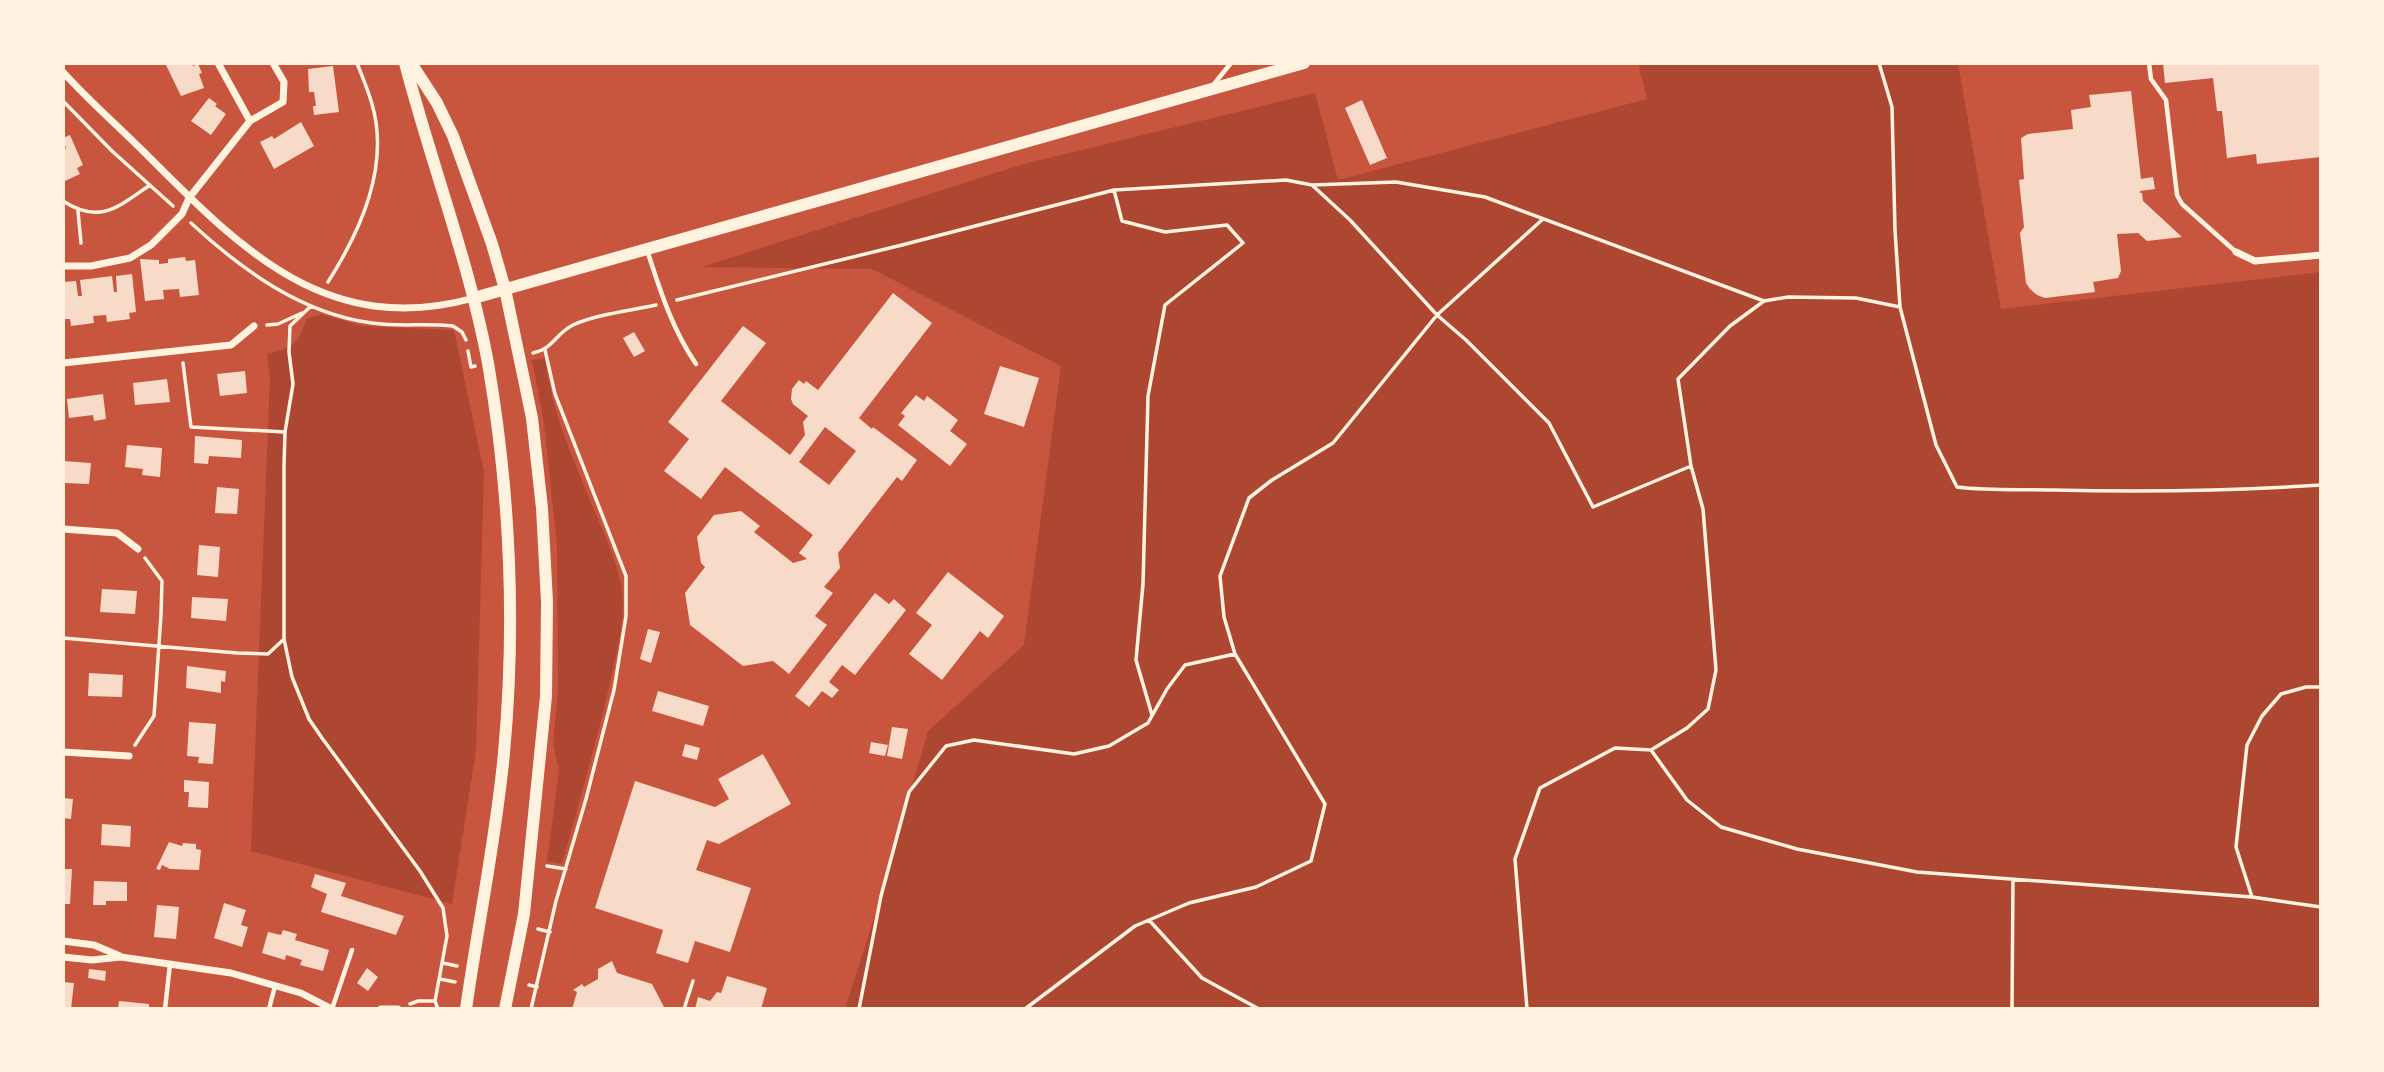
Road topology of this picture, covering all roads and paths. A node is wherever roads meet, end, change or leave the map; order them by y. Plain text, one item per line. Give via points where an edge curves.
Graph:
1 (218, 63) edge
2 (273, 63) edge
3 (357, 63) edge
4 (405, 63) edge
5 (411, 63) edge
6 (1231, 63) edge
7 (1304, 63) edge
8 (1879, 63) edge
9 (2149, 63) edge
10 (63, 72) edge
11 (1210, 90) junction
12 (250, 121) junction
13 (150, 185) dead end
14 (1312, 185) junction
15 (1114, 190) junction
16 (189, 198) junction
17 (63, 201) edge
18 (78, 211) junction
19 (1543, 219) junction
20 (80, 243) dead end
21 (647, 249) junction
22 (2236, 252) joint
23 (2321, 255) edge
24 (63, 266) edge
25 (328, 283) dead end
26 (505, 289) junction
27 (474, 298) junction
28 (1764, 301) junction
29 (664, 303) junction
30 (1900, 307) junction
31 (1437, 315) junction
32 (254, 326) joint
33 (446, 326) dead end
34 (545, 350) junction
35 (182, 351) junction
36 (528, 354) dead end
37 (63, 363) edge
38 (696, 364) dead end
39 (471, 367) dead end
40 (285, 432) junction
41 (1691, 466) junction
42 (2321, 485) edge
43 (63, 529) edge
44 (138, 549) joint
45 (63, 638) edge
46 (284, 639) junction
47 (159, 645) junction
48 (1236, 654) junction
49 (2321, 687) edge
50 (1152, 715) junction
51 (1651, 750) junction
52 (63, 752) edge
53 (129, 756) joint
54 (547, 866) dead end
55 (566, 869) junction
56 (2013, 880) junction
57 (2252, 897) junction
58 (2321, 907) edge
59 (1149, 920) junction
60 (538, 929) dead end
61 (550, 932) junction
62 (63, 941) edge
63 (352, 950) dead end
64 (63, 957) edge
65 (121, 957) junction
66 (443, 963) junction
67 (170, 964) junction
68 (457, 966) dead end
69 (440, 979) junction
70 (693, 981) dead end
71 (455, 982) dead end
72 (275, 984) junction
73 (529, 985) dead end
74 (537, 987) junction
75 (435, 1001) junction
76 (165, 1009) edge
77 (269, 1009) edge
78 (332, 1009) edge
79 (381, 1009) edge
80 (398, 1009) edge
81 (438, 1009) edge
82 (466, 1009) edge
83 (505, 1009) edge
84 (531, 1009) edge
85 (684, 1009) edge
86 (859, 1009) edge
87 (1025, 1009) edge
88 (1259, 1009) edge
89 (1527, 1009) edge
90 (2012, 1009) edge

1 - 12 street
2 - 12 street via 284,82 283,102
3 - 25 path via 372,105 377,137 375,172 354,239
4 - 27 main road
5 - 26 main road via 453,136
6 - 11 lane
7 - 11 main road
8 - 30 path via 1892,107
9 - 22 lane via 2151,79 2165,100 2177,195
10 - 16 street
11 - 21 main road
12 - 16 street
13 - 18 path via 118,207 95,213
14 - 15 path via 1286,180
14 - 19 path via 1396,182 1485,197
14 - 31 path
15 - 29 path
15 - 50 path via 1122,221 1165,232 1227,225 1242,243 1165,305 1148,396 1143,584 1136,660
16 - 24 street via 182,214 151,245 130,258
16 - 27 street via 272,267 335,297 417,308
17 - 18 path
18 - 20 path
19 - 28 path
19 - 31 path
21 - 26 main road
21 - 29 lane
22 - 23 street via 2255,261
26 - 27 main road
26 - 83 main road via 532,418 547,602 546,696 525,900
27 - 82 main road via 505,498 510,648 502,766
28 - 30 path via 1856,298
28 - 41 path via 1730,327 1678,379
29 - 34 path via 580,323 559,334
29 - 38 lane
30 - 42 path via 1936,444 1957,487 2104,491
31 - 41 path via 1549,423 1593,507
31 - 48 path via 1333,443 1249,498 1220,576 1224,617
32 - 35 street via 231,345
32 - 40 path via 291,320 310,307 290,326 293,384
33 - 39 path via 462,332
34 - 36 path
34 - 55 path via 555,394 626,576 626,616 614,690
35 - 37 street
35 - 40 path via 191,427
40 - 46 path
41 - 51 path via 1703,509 1716,670 1708,709
43 - 44 street via 117,533
44 - 47 path via 162,581
45 - 47 path
46 - 47 path via 268,653
46 - 66 path via 292,677 309,719 443,908 447,936
47 - 53 path via 154,716
48 - 50 path via 1185,665
48 - 59 path via 1325,804 1311,861 1256,887 1189,903
49 - 57 path via 2281,694 2262,716 2247,745 2236,847
50 - 86 path via 1148,723 1109,746 1074,754 974,740 946,746 909,792 881,895
51 - 56 path via 1687,800 1721,827 1797,849 1917,872
51 - 89 path via 1615,748 1540,788 1515,859
52 - 53 street
54 - 55 path
55 - 61 path
56 - 57 path
56 - 90 path
57 - 58 path
59 - 87 path
59 - 88 path via 1202,978
60 - 61 path
61 - 74 path
62 - 65 street via 94,944
63 - 78 lane
64 - 65 street
65 - 67 street
66 - 68 path
66 - 69 path
67 - 72 street
67 - 76 lane
69 - 71 path
69 - 75 path
70 - 85 path
72 - 77 lane
72 - 78 street
73 - 74 path
74 - 84 path
75 - 80 path via 418,1001
75 - 81 path
79 - 80 street

